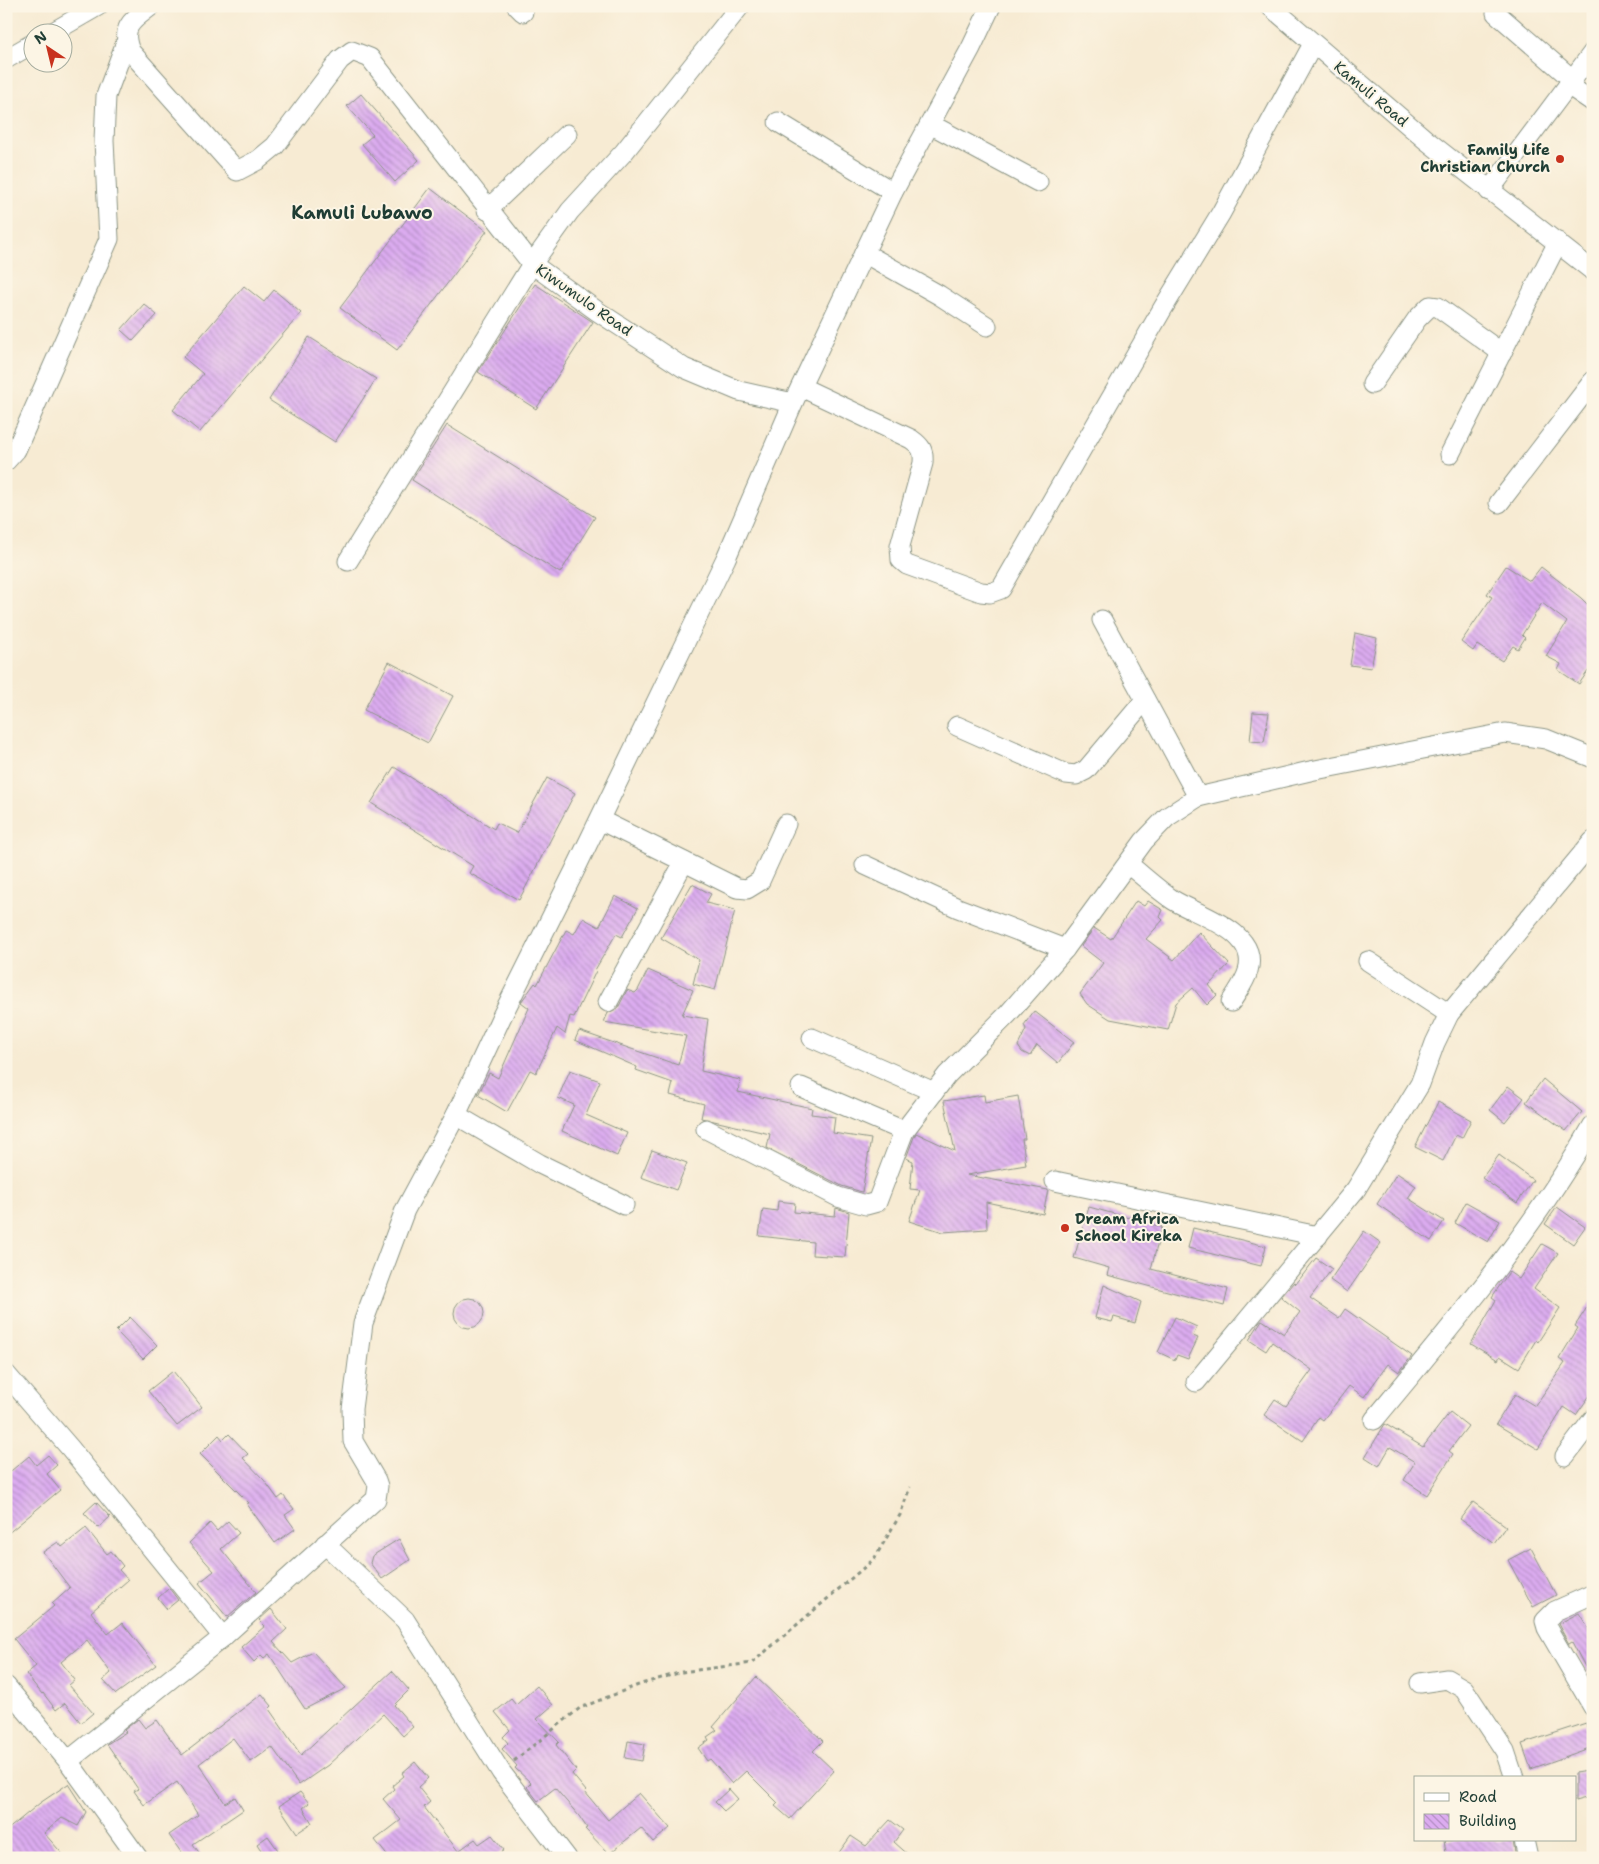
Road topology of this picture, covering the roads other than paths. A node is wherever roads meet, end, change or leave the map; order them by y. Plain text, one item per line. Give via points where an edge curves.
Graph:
1 (98, 6) edge
2 (150, 6) edge
3 (740, 6) edge
4 (991, 6) edge
5 (1270, 6) edge
6 (1496, 13) dead end
7 (70, 22) edge
8 (126, 42) junction
9 (1312, 44) junction
10 (22, 50) edge
11 (1593, 52) edge
12 (6, 60) edge
13 (1570, 82) junction
14 (1593, 102) edge
15 (778, 122) dead end
16 (930, 124) junction
17 (567, 134) dead end
18 (1038, 182) dead end
19 (1489, 191) junction
20 (893, 192) junction
21 (488, 210) junction
22 (1558, 242) junction
23 (864, 253) junction
24 (532, 264) junction
25 (1593, 271) edge
26 (987, 326) dead end
27 (1502, 353) junction
28 (1593, 381) edge
29 (1372, 384) dead end
30 (797, 395) junction
31 (1450, 454) dead end
32 (6, 461) edge
33 (1499, 503) dead end
34 (348, 561) dead end
35 (1102, 620) dead end
36 (1145, 700) junction
37 (957, 726) dead end
38 (1593, 758) edge
39 (1198, 797) junction
40 (600, 820) junction
41 (786, 824) dead end
42 (1593, 841) edge
43 (684, 862) junction
44 (1128, 864) junction
45 (865, 865) dead end
46 (1065, 949) junction
47 (1368, 961) dead end
48 (608, 1002) dead end
49 (1231, 1002) dead end
50 (1449, 1014) junction
51 (812, 1038) dead end
52 (801, 1087) dead end
53 (934, 1092) junction
54 (456, 1115) junction
55 (1593, 1125) edge
56 (706, 1129) dead end
57 (904, 1131) junction
58 (1055, 1181) dead end
59 (624, 1205) dead end
60 (1318, 1236) junction
61 (6, 1374) edge
62 (1196, 1382) dead end
63 (1593, 1419) edge
64 (1374, 1420) dead end
65 (1565, 1456) dead end
66 (325, 1544) junction
67 (1593, 1594) edge
68 (223, 1637) junction
69 (1420, 1683) dead end
70 (6, 1686) edge
71 (1593, 1707) edge
72 (68, 1761) junction
73 (1513, 1776) edge
74 (1524, 1842) edge
75 (138, 1858) edge
76 (567, 1858) edge
77 (1528, 1858) edge

1 - 7 street
2 - 8 street via 130,23
3 - 24 street via 624,152 570,211
4 - 16 street
5 - 9 street, Kamuli Road
6 - 13 street
8 - 21 street, Kiwumulo Road via 237,171 275,146 340,60 352,51 370,58
8 - 32 street via 106,96 104,141 109,240 16,450
9 - 19 street, Kamuli Road
9 - 30 street, Kiwumulo Road via 1221,213 1002,589 981,592 901,560 900,546 923,462 924,453 920,445
10 - 12 street
11 - 13 street
13 - 14 street
13 - 19 street
15 - 20 street
16 - 18 street
16 - 20 street
17 - 21 street
19 - 22 street, Kamuli Road
20 - 23 street
21 - 24 street, Kiwumulo Road
22 - 25 street, Kamuli Road
22 - 27 street
23 - 26 street
23 - 30 street
24 - 30 street, Kiwumulo Road via 684,368 739,391
24 - 34 street
27 - 29 street via 1438,306 1430,306 1416,319
27 - 31 street
28 - 33 street
30 - 40 street via 726,558
35 - 36 street
36 - 37 street via 1090,766 1076,775 1066,774
36 - 39 street
38 - 39 street via 1546,739 1505,733 1310,771
39 - 44 street via 1167,817
40 - 43 street
40 - 54 street
41 - 43 street via 760,881 746,889
42 - 50 street
43 - 48 street
44 - 46 street
44 - 49 street via 1173,900 1226,926 1245,946 1248,971
45 - 46 street via 958,908
46 - 53 street
47 - 50 street
50 - 60 street via 1420,1084 1392,1132 1356,1189
51 - 53 street
52 - 57 street
53 - 57 street
54 - 59 street via 540,1164
54 - 66 street via 405,1210 363,1323 351,1426 353,1441 376,1480 378,1493 376,1499
55 - 64 street via 1541,1207 1452,1325
56 - 57 street via 838,1197 866,1205 877,1202
58 - 60 street
60 - 62 street
61 - 68 street
63 - 65 street
66 - 68 street
66 - 76 street via 405,1620 501,1772
67 - 71 street via 1555,1611 1545,1620
68 - 72 street
69 - 73 street via 1447,1679 1464,1689 1505,1752
70 - 72 street
72 - 75 street
74 - 77 street

